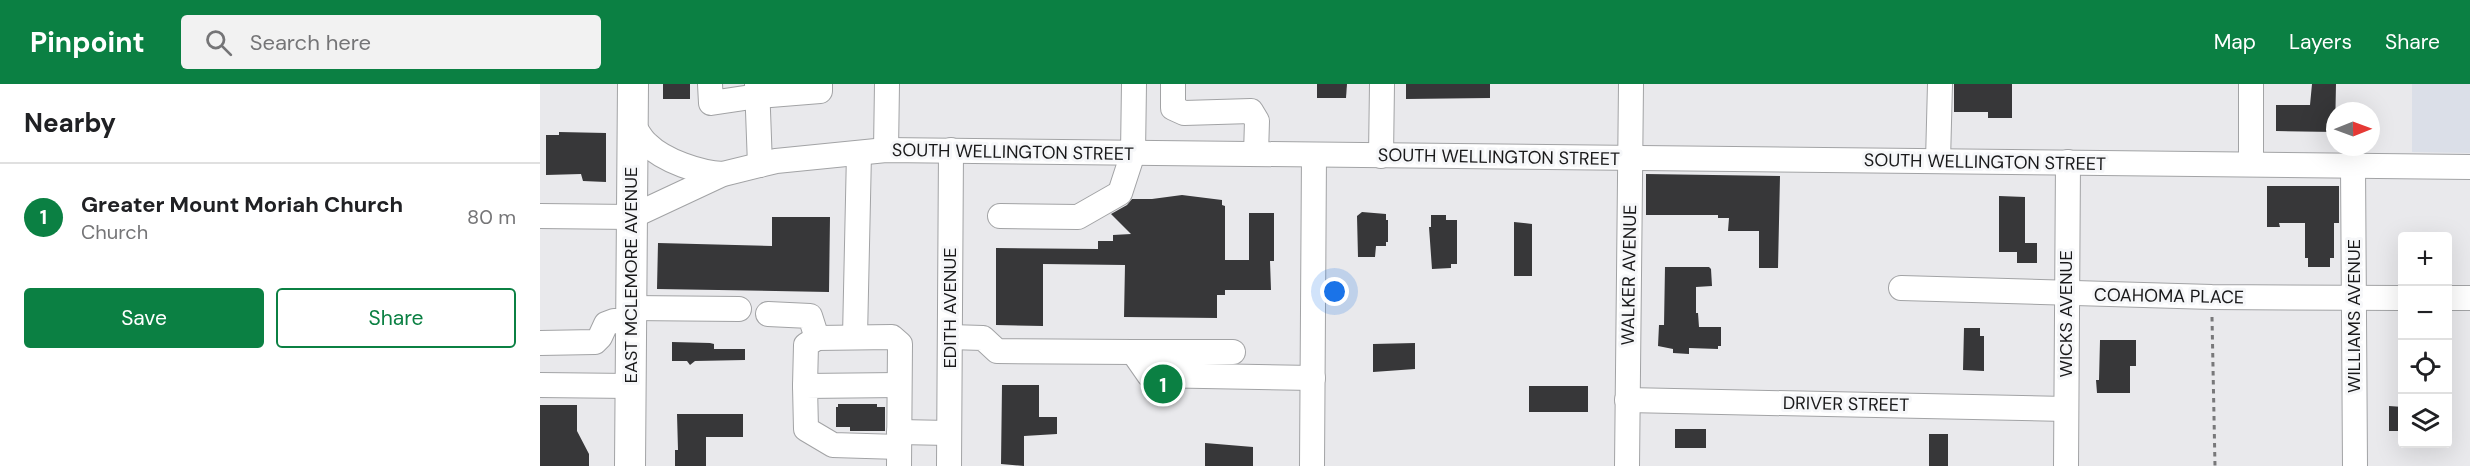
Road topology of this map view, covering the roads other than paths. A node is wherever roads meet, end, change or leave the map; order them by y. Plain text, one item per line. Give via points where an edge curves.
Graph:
1 (633, 84) edge
2 (710, 84) edge
3 (820, 84) edge
4 (887, 84) edge
5 (1134, 84) edge
6 (1173, 84) edge
7 (1382, 84) edge
8 (1631, 84) edge
9 (1940, 84) edge
10 (2251, 84) edge
11 (757, 90) edge
12 (632, 124) junction
13 (886, 150) junction
14 (951, 150) junction
15 (859, 153) junction
16 (1133, 153) junction
17 (1256, 154) junction
18 (1314, 155) junction
19 (1381, 156) junction
20 (1631, 159) junction
21 (1938, 161) junction
22 (2068, 162) junction
23 (2251, 164) junction
24 (760, 165) junction
25 (2353, 166) junction
26 (2470, 167) edge
27 (723, 174) junction
28 (540, 216) edge
29 (631, 216) junction
30 (999, 216) dead end
31 (1901, 288) dead end
32 (2067, 293) junction
33 (2354, 298) junction
34 (2398, 298) edge
35 (2452, 298) edge
36 (2470, 298) edge
37 (739, 309) dead end
38 (631, 314) junction
39 (768, 314) dead end
40 (855, 337) junction
41 (950, 337) junction
42 (817, 338) junction
43 (540, 343) edge
44 (1133, 352) junction
45 (1233, 352) dead end
46 (1313, 378) junction
47 (540, 385) edge
48 (630, 386) junction
49 (805, 386) junction
50 (899, 386) junction
51 (1627, 400) junction
52 (2066, 409) junction
53 (949, 433) junction
54 (899, 448) edge
55 (630, 466) edge
56 (949, 466) edge
57 (1312, 466) edge
58 (1626, 466) edge
59 (2066, 466) edge
60 (2355, 466) edge

1 - 12 main road, EAST MCLEMORE AVENUE
2 - 11 street via 711,103
3 - 11 street via 820,91
4 - 13 street
5 - 16 street
6 - 17 street via 1173,108 1178,111 1251,111 1257,121
7 - 19 street
8 - 20 street, WALKER AVENUE
9 - 21 street
10 - 23 street
11 - 24 street
12 - 27 street via 647,144 672,159 704,173
12 - 29 main road, EAST MCLEMORE AVENUE
13 - 14 street, SOUTH WELLINGTON STREET
13 - 15 street, SOUTH WELLINGTON STREET
14 - 16 street, SOUTH WELLINGTON STREET
14 - 41 street, EDITH AVENUE
15 - 24 street, SOUTH WELLINGTON STREET
15 - 40 street
16 - 17 street, SOUTH WELLINGTON STREET
16 - 30 street via 1120,193 1078,217
17 - 18 street, SOUTH WELLINGTON STREET
18 - 19 street, SOUTH WELLINGTON STREET
18 - 46 street
19 - 20 street, SOUTH WELLINGTON STREET
20 - 21 street, SOUTH WELLINGTON STREET
20 - 51 street, WALKER AVENUE
21 - 22 street, SOUTH WELLINGTON STREET
22 - 23 street, SOUTH WELLINGTON STREET
22 - 32 street, WICKS AVENUE
23 - 25 street, SOUTH WELLINGTON STREET
24 - 27 street, SOUTH WELLINGTON STREET
25 - 26 street, SOUTH WELLINGTON STREET
25 - 33 street, WILLIAMS AVENUE
27 - 29 street, SOUTH WELLINGTON STREET
28 - 29 street, SOUTH WELLINGTON STREET
29 - 38 main road, EAST MCLEMORE AVENUE
31 - 32 street, COAHOMA PLACE
32 - 33 street, COAHOMA PLACE
32 - 52 street, WICKS AVENUE
33 - 34 street, COAHOMA PLACE
33 - 60 street, WILLIAMS AVENUE
35 - 36 street
37 - 38 street
38 - 43 street via 606,324 595,342
38 - 48 main road, EAST MCLEMORE AVENUE
39 - 42 street via 810,316
40 - 42 street
40 - 50 street via 892,337 900,344
41 - 44 street via 983,338 997,351
41 - 53 street, EDITH AVENUE
42 - 49 street via 806,345
44 - 45 street
44 - 46 street via 1149,375
46 - 57 street
47 - 48 street
48 - 55 main road, EAST MCLEMORE AVENUE
49 - 50 street
49 - 54 street via 806,429 833,445
50 - 54 street
51 - 52 street, DRIVER STREET
51 - 58 street, WALKER AVENUE
52 - 59 street, WICKS AVENUE
53 - 54 street
53 - 56 street, EDITH AVENUE

